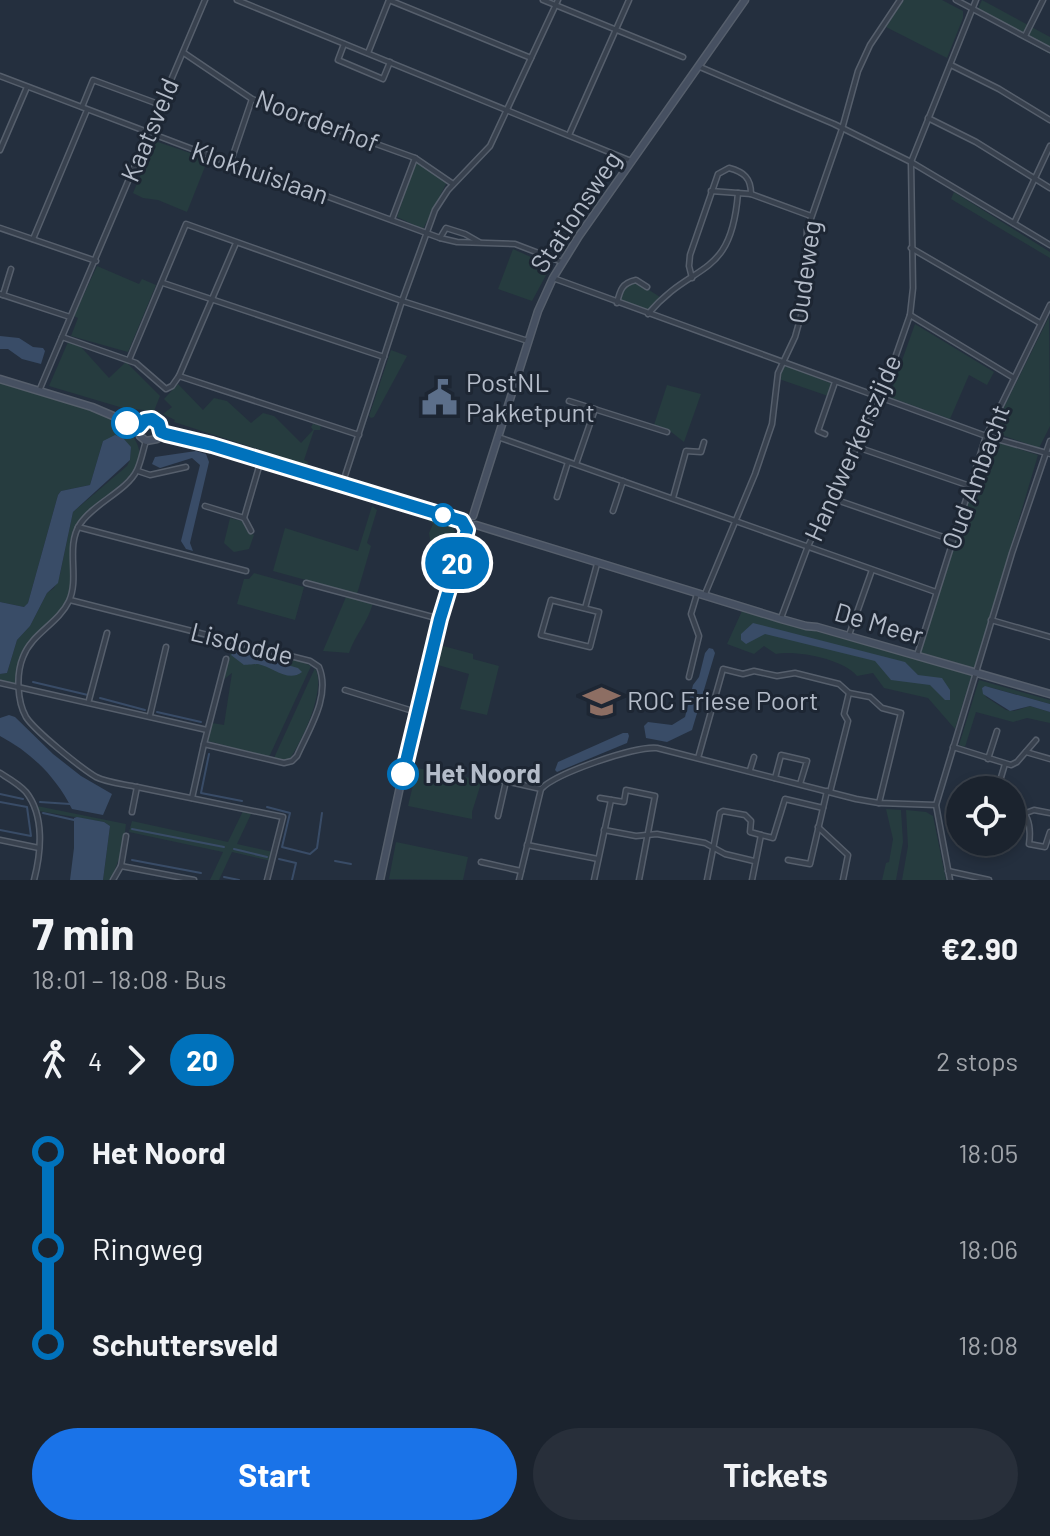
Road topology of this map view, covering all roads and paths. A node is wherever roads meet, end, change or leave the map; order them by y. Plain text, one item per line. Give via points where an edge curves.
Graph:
1 (205, 0) edge
2 (237, 0) edge
3 (389, 0) edge
4 (543, 0) edge
5 (629, 0) edge
6 (745, 0) edge
7 (900, 0) edge
8 (956, 0) edge
9 (976, 0) edge
10 (1043, 0) edge
11 (556, 2) edge
12 (972, 8) junction
13 (615, 29) junction
14 (1025, 36) junction
15 (344, 44) junction
16 (1050, 50) edge
17 (183, 52) junction
18 (368, 53) junction
19 (683, 57) dead end
20 (531, 58) junction
21 (390, 62) junction
22 (950, 64) junction
23 (700, 67) junction
24 (0, 76) edge
25 (27, 87) junction
26 (252, 99) junction
27 (161, 105) junction
28 (84, 109) junction
29 (508, 109) junction
30 (928, 118) junction
31 (1050, 120) edge
32 (842, 129) junction
33 (149, 134) junction
34 (569, 135) junction
35 (1050, 146) edge
36 (0, 150) edge
37 (415, 158) junction
38 (231, 161) junction
39 (633, 162) junction
40 (911, 162) junction
41 (1035, 178) junction
42 (453, 184) junction
43 (1050, 188) edge
44 (711, 191) junction
45 (738, 193) junction
46 (751, 194) junction
47 (811, 216) junction
48 (392, 219) junction
49 (1014, 223) junction
50 (0, 228) edge
51 (427, 233) junction
52 (440, 238) junction
53 (33, 239) junction
54 (236, 243) junction
55 (481, 243) junction
56 (1050, 245) edge
57 (911, 248) junction
58 (96, 261) junction
59 (562, 262) junction
60 (11, 269) dead end
61 (553, 278) junction
62 (692, 278) junction
63 (162, 283) junction
64 (647, 287) dead end
65 (2, 294) edge
66 (212, 299) junction
67 (402, 301) junction
68 (617, 303) junction
69 (1050, 305) edge
70 (648, 314) junction
71 (910, 315) junction
72 (70, 318) junction
73 (1041, 324) junction
74 (62, 337) junction
75 (528, 341) junction
76 (384, 357) junction
77 (129, 360) junction
78 (782, 363) junction
79 (179, 376) junction
80 (1014, 378) junction
81 (0, 379) edge
82 (835, 382) junction
83 (39, 391) junction
84 (881, 398) junction
85 (569, 401) dead end
86 (595, 409) junction
87 (139, 427) junction
88 (161, 432) junction
89 (667, 432) dead end
90 (825, 434) dead end
91 (359, 435) junction
92 (986, 436) junction
93 (498, 437) junction
94 (146, 441) junction
95 (1050, 441) edge
96 (704, 442) dead end
97 (857, 447) junction
98 (1048, 452) edge
99 (261, 460) junction
100 (568, 462) junction
101 (576, 464) junction
102 (186, 467) dead end
103 (137, 471) junction
104 (623, 481) junction
105 (342, 485) junction
106 (970, 486) junction
107 (557, 497) dead end
108 (673, 498) junction
109 (831, 498) junction
110 (205, 506) dead end
111 (613, 511) dead end
112 (473, 516) junction
113 (244, 518) junction
114 (735, 520) junction
115 (462, 521) junction
116 (476, 525) junction
117 (78, 527) junction
118 (467, 530) junction
119 (251, 531) dead end
120 (952, 540) junction
121 (808, 546) junction
122 (598, 561) junction
123 (872, 570) junction
124 (246, 571) dead end
125 (306, 583) dead end
126 (936, 592) junction
127 (701, 593) junction
128 (70, 600) junction
129 (585, 608) junction
130 (440, 619) junction
131 (781, 619) junction
132 (991, 620) junction
133 (1050, 626) edge
134 (107, 633) dead end
135 (849, 636) junction
136 (1048, 637) edge
137 (166, 647) dead end
138 (917, 655) junction
139 (226, 659) dead end
140 (975, 672) junction
141 (689, 677) dead end
142 (0, 684) edge
143 (19, 687) junction
144 (345, 690) dead end
145 (849, 693) junction
146 (1050, 694) edge
147 (89, 701) junction
148 (416, 712) junction
149 (150, 716) junction
150 (207, 730) junction
151 (997, 731) dead end
152 (1036, 740) dead end
153 (204, 744) junction
154 (953, 747) junction
155 (1026, 752) junction
156 (754, 757) dead end
157 (698, 758) junction
158 (988, 759) junction
159 (1050, 759) edge
160 (1005, 764) junction
161 (750, 771) junction
162 (0, 773) edge
163 (474, 774) dead end
164 (1001, 776) edge
165 (775, 778) junction
166 (506, 781) junction
167 (800, 784) junction
168 (137, 787) junction
169 (541, 789) junction
170 (829, 792) junction
171 (192, 798) junction
172 (600, 798) dead end
173 (611, 800) junction
174 (879, 803) junction
175 (936, 805) junction
176 (823, 808) junction
177 (132, 812) dead end
178 (1026, 813) joint
179 (1050, 813) edge
180 (498, 816) dead end
181 (818, 827) junction
182 (604, 830) junction
183 (1050, 832) edge
184 (648, 834) junction
185 (761, 835) junction
186 (126, 836) dead end
187 (0, 840) edge
188 (527, 845) junction
189 (713, 847) junction
190 (39, 848) junction
191 (598, 859) junction
192 (788, 860) dead end
193 (754, 861) junction
194 (481, 862) dead end
195 (121, 866) junction
196 (521, 871) junction
197 (948, 871) junction
198 (34, 880) edge
199 (113, 880) edge
200 (194, 880) edge
201 (267, 880) edge
202 (380, 880) edge
203 (519, 880) edge
204 (594, 880) edge
205 (639, 880) edge
206 (707, 880) edge
207 (752, 880) edge
208 (843, 880) edge
209 (950, 880) edge
210 (989, 880) edge

1 - 17 street, Kaatsveld
2 - 15 street
3 - 18 street
3 - 20 street
4 - 11 street
5 - 13 street
6 - 23 street, Stationsweg
7 - 32 street, Oudeweg via 865,54
8 - 12 street
9 - 12 street, Handwerkerszijde
10 - 14 street
11 - 13 street
11 - 20 street
12 - 14 street
12 - 22 street, Handwerkerszijde
13 - 19 street
13 - 34 street
14 - 16 street
15 - 18 street
15 - 21 street via 338,60 383,79
17 - 26 street, Noorderhof
17 - 27 street, Kaatsveld
18 - 21 street
20 - 29 street
21 - 29 street
22 - 30 street, Handwerkerszijde
22 - 31 street
23 - 32 street
23 - 39 street, Stationsweg
24 - 25 street, Klokhuislaan
25 - 28 street, Klokhuislaan
25 - 36 street
26 - 37 street, Noorderhof
26 - 38 street
27 - 28 street via 93,80
27 - 33 street, Kaatsveld
28 - 33 street, Klokhuislaan
28 - 53 street
29 - 34 street
29 - 42 street via 484,155
30 - 40 street, Handwerkerszijde
30 - 41 street
32 - 40 street
32 - 47 street, Oudeweg
33 - 38 street, Klokhuislaan
33 - 58 street, Kaatsveld
34 - 39 street
35 - 41 street
37 - 42 street, Noorderhof
37 - 48 street
38 - 48 street, Klokhuislaan
39 - 59 street, Stationsweg
40 - 49 street
40 - 57 street, Handwerkerszijde
41 - 43 street
41 - 49 street
42 - 51 street
44 - 45 street
44 - 46 street via 718,174 729,168 745,174
44 - 62 street via 690,255
45 - 46 street
45 - 62 street via 725,249
46 - 47 street
47 - 78 street, Oudeweg via 804,305
48 - 51 street, Klokhuislaan
49 - 56 street
50 - 53 street
51 - 52 street, Klokhuislaan
51 - 67 street
52 - 55 street, Klokhuislaan
52 - 55 street, Klokhuislaan via 446,228
53 - 58 street
54 - 63 street via 186,224
54 - 66 street
54 - 67 street
55 - 59 street, Klokhuislaan via 515,244
57 - 71 street, Handwerkerszijde
57 - 73 street
58 - 72 street, Kaatsveld
59 - 61 street, Stationsweg
60 - 65 street
61 - 68 street
61 - 75 street, Stationsweg
62 - 70 street
63 - 66 street
63 - 77 street
64 - 68 street via 636,280 626,282
65 - 72 street
66 - 76 street
66 - 79 street
67 - 75 street
67 - 76 street
68 - 70 street
69 - 73 street, Oud Ambacht
70 - 78 street
71 - 80 street
71 - 84 street, Handwerkerszijde
72 - 74 street, Kaatsveld
73 - 80 street, Oud Ambacht
74 - 77 street
74 - 83 street, Kaatsveld
75 - 93 street, Stationsweg
76 - 91 street
77 - 79 street via 166,389
78 - 82 street
78 - 114 street, Oudeweg via 772,424
79 - 91 street
80 - 92 street, Oud Ambacht
81 - 83 street
82 - 84 street
82 - 90 street via 818,431
83 - 87 street
84 - 92 street
84 - 97 street, Handwerkerszijde
85 - 86 street
86 - 89 street
86 - 101 street
87 - 88 street via 152,419
87 - 94 street
88 - 94 street
88 - 99 street
91 - 105 street
92 - 98 street
92 - 106 street, Oud Ambacht
93 - 100 street
93 - 112 street, Stationsweg
94 - 103 street
95 - 98 street
96 - 108 street via 701,452 686,451
97 - 106 street
97 - 109 street, Handwerkerszijde
98 - 132 street
99 - 105 street
99 - 113 street
100 - 101 street
100 - 107 street
101 - 104 street
102 - 103 street via 150,475
103 - 117 street
104 - 108 street
104 - 111 street
105 - 115 street
106 - 120 street, Oud Ambacht
108 - 114 street
109 - 120 street
109 - 121 street, Handwerkerszijde
110 - 113 street
112 - 115 street
112 - 116 street
113 - 119 street
114 - 121 street
114 - 127 street, Oudeweg
115 - 118 street
116 - 118 street
116 - 122 street, De Meer
117 - 124 street
117 - 128 street
118 - 130 street
120 - 126 street, Oud Ambacht
121 - 123 street
121 - 131 street, Handwerkerszijde
122 - 127 street, De Meer
122 - 129 street
123 - 126 street
123 - 135 street
125 - 130 street
126 - 138 street, Oud Ambacht
127 - 131 street, De Meer
127 - 141 street via 691,614 699,636
128 - 143 street via 28,647
128 - 153 street, Lisdodde via 319,667 322,698 292,761
129 - 129 street via 599,612 590,647 541,635 551,600
130 - 148 street
131 - 135 street, De Meer
132 - 136 street
132 - 140 street
133 - 136 street
134 - 147 street
135 - 138 street, De Meer
137 - 149 street, Lisdodde
138 - 140 street, De Meer
139 - 150 street, Lisdodde
140 - 146 street, De Meer
140 - 154 street
142 - 143 street
143 - 147 street
143 - 168 street via 27,718 79,765 98,778
144 - 148 street
145 - 157 street via 839,684 795,673 723,669
145 - 170 street via 844,714 848,721
145 - 174 street via 901,713
147 - 149 street
148 - 202 street
149 - 150 street
150 - 153 street, Lisdodde
151 - 158 street
152 - 155 street
153 - 171 street, Lisdodde
154 - 158 street
154 - 175 street
155 - 159 street
155 - 160 street via 1017,762
156 - 161 street
157 - 161 street
157 - 169 street via 637,748
158 - 160 street
160 - 164 street
161 - 165 street
162 - 190 street via 25,790 34,804
163 - 166 street
165 - 167 street
165 - 167 street via 781,755 807,761
166 - 169 street
166 - 180 street
167 - 170 street
168 - 171 street
168 - 177 street
169 - 188 street
170 - 174 street
170 - 176 street
171 - 201 street via 283,817
172 - 173 street
173 - 182 street
173 - 184 street via 624,802 626,790 655,796
174 - 175 street
175 - 197 street
176 - 181 street
176 - 185 street via 785,799 773,838
178 - 179 street
178 - 183 street via 1029,844 1045,847
181 - 192 street via 810,864
181 - 208 street via 848,855
182 - 184 street
182 - 191 street
184 - 189 street
184 - 205 street
185 - 189 street via 750,832 751,821 745,815 723,811
185 - 193 street
186 - 195 street
187 - 190 street
188 - 191 street
188 - 196 street
189 - 193 street
189 - 206 street
190 - 198 street
191 - 204 street
193 - 207 street
194 - 196 street
195 - 199 street
195 - 200 street
196 - 203 street
197 - 209 street
197 - 210 street

